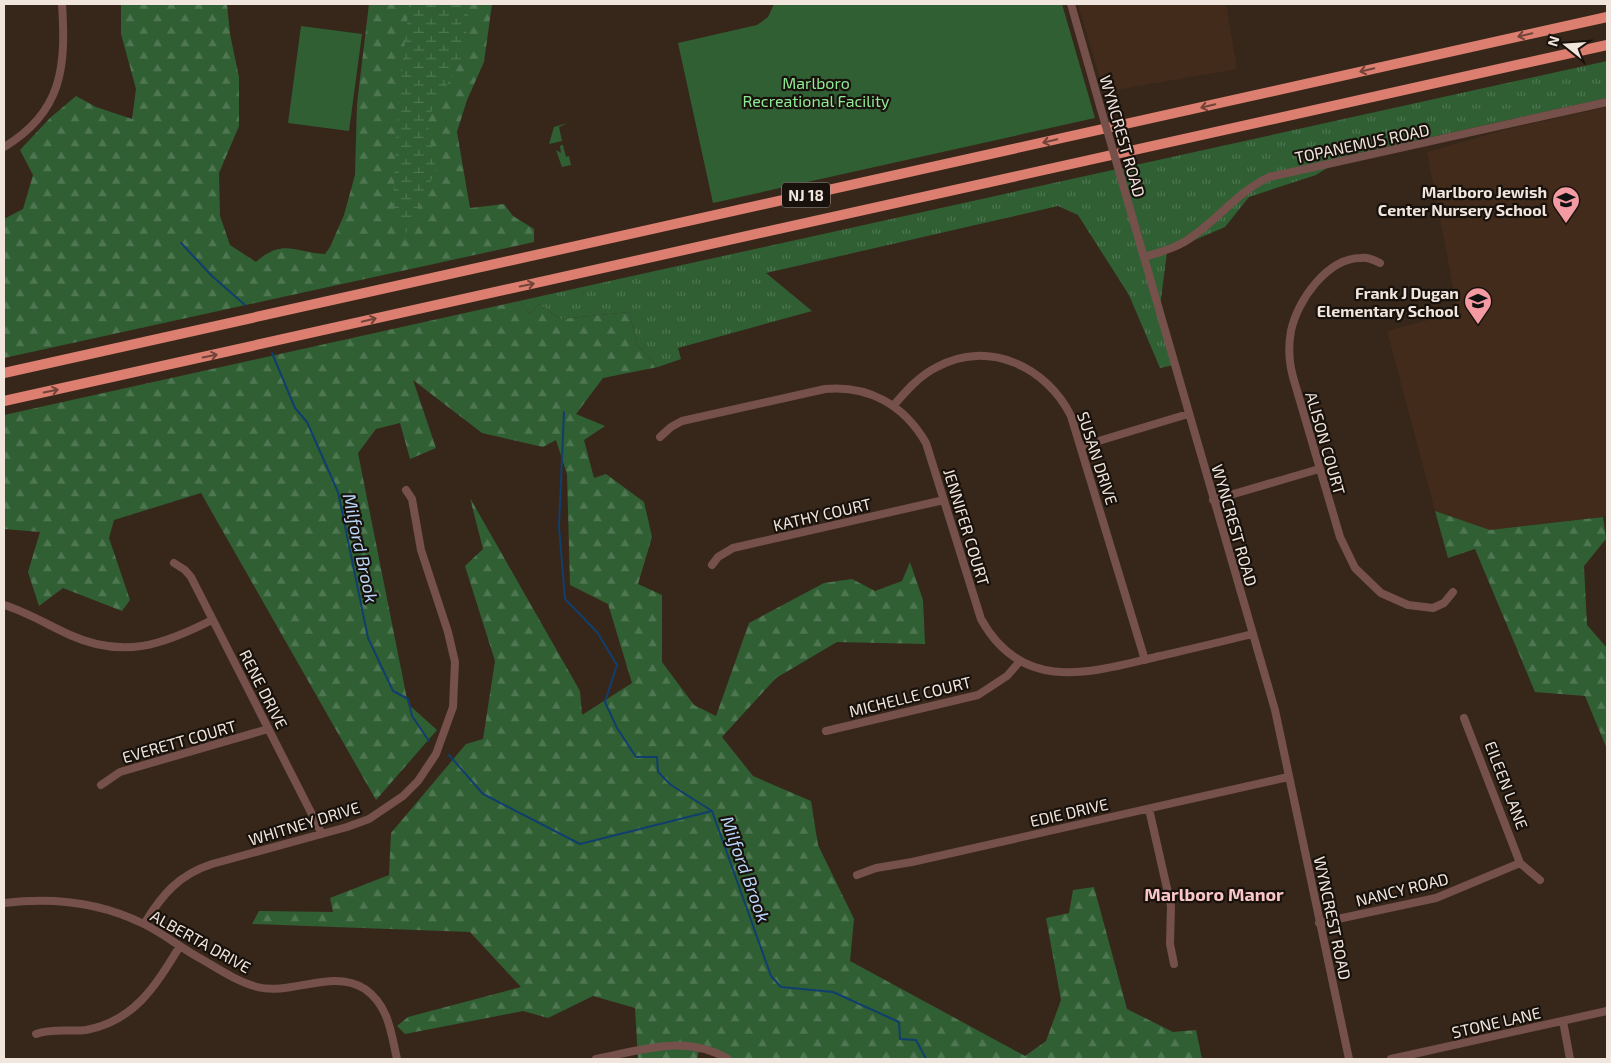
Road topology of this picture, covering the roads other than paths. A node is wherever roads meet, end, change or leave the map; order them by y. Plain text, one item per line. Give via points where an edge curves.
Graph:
1 (62, 4) edge
2 (1071, 4) edge
3 (1607, 17) edge
4 (1607, 45) edge
5 (1607, 102) edge
6 (4, 147) edge
7 (1144, 258) junction
8 (1380, 263) dead end
9 (4, 373) edge
10 (4, 401) edge
11 (894, 405) junction
12 (1188, 414) junction
13 (660, 437) dead end
14 (1082, 446) junction
15 (1319, 469) junction
16 (406, 490) dead end
17 (944, 500) junction
18 (1213, 500) junction
19 (174, 563) dead end
20 (712, 565) dead end
21 (1453, 592) dead end
22 (4, 605) edge
23 (212, 620) junction
24 (1252, 634) junction
25 (1145, 660) junction
26 (1020, 661) junction
27 (1464, 718) dead end
28 (268, 730) junction
29 (826, 731) dead end
30 (1288, 777) junction
31 (101, 785) dead end
32 (1148, 809) junction
33 (322, 834) junction
34 (1520, 862) junction
35 (857, 875) dead end
36 (1540, 880) dead end
37 (4, 903) edge
38 (1319, 923) junction
39 (144, 924) junction
40 (180, 946) junction
41 (1174, 964) dead end
42 (1607, 1011) edge
43 (1564, 1021) junction
44 (36, 1034) dead end
45 (397, 1059) edge
46 (596, 1059) edge
47 (728, 1059) edge
48 (1349, 1059) edge
49 (1391, 1059) edge
50 (1570, 1059) edge

1 - 6 street via 64,56 57,87 34,124
2 - 7 street, WYNCREST ROAD, bridge
3 -> 9 highway, NJ 18
10 -> 4 highway, NJ 18
5 - 7 street, TOPANEMUS ROAD via 1269,177 1248,189 1193,237
7 - 12 street, WYNCREST ROAD
8 - 15 street, ALISON COURT via 1359,258 1332,269 1310,289 1294,319 1289,341 1290,365
11 - 13 street, JENNIFER COURT via 859,390 825,389 682,421
11 - 14 street, SUSAN DRIVE via 919,378 942,364 970,357 1000,358 1029,368 1054,389 1069,412
11 - 17 street, JENNIFER COURT via 915,425 926,443
12 - 14 street
12 - 18 street, WYNCREST ROAD
14 - 25 street, SUSAN DRIVE
15 - 18 street
15 - 21 street, ALISON COURT via 1345,551 1369,584 1394,600 1428,608 1444,603
16 - 33 street, WHITNEY DRIVE via 412,499 421,550 451,643 456,677 453,707 436,754 418,781 403,796 368,819
17 - 20 street, KATHY COURT via 733,548
17 - 26 street, JENNIFER COURT via 981,619 994,639
18 - 24 street, WYNCREST ROAD
19 - 23 street, RENE DRIVE via 191,577
22 - 23 street via 82,640 123,648 167,641
23 - 28 street, RENE DRIVE
24 - 25 street, JENNIFER COURT
24 - 30 street, WYNCREST ROAD via 1275,710
25 - 26 street, JENNIFER COURT via 1074,674 1051,672
26 - 29 street, MICHELLE COURT via 1002,680 978,695
27 - 34 street, EILEEN LANE
28 - 31 street, EVERETT COURT via 120,772
28 - 33 street, RENE DRIVE
30 - 32 street, EDIE DRIVE
30 - 38 street, WYNCREST ROAD
32 - 35 street, EDIE DRIVE via 876,868
32 - 41 street via 1171,906 1170,944
33 - 39 street, WHITNEY DRIVE via 192,872 166,891
34 - 36 street
34 - 38 street, NANCY ROAD via 1436,898
37 - 39 street, ALBERTA DRIVE via 24,900 73,902
38 - 48 street, WYNCREST ROAD
39 - 40 street, ALBERTA DRIVE
40 - 44 street via 155,987 140,1004 124,1015 86,1030 46,1030
40 - 45 street, ALBERTA DRIVE via 239,980 258,987 287,989 334,981 364,989 378,1000 387,1015
42 - 43 street, STONE LANE
43 - 49 street, STONE LANE
43 - 50 street
46 - 47 street via 675,1044 700,1047

